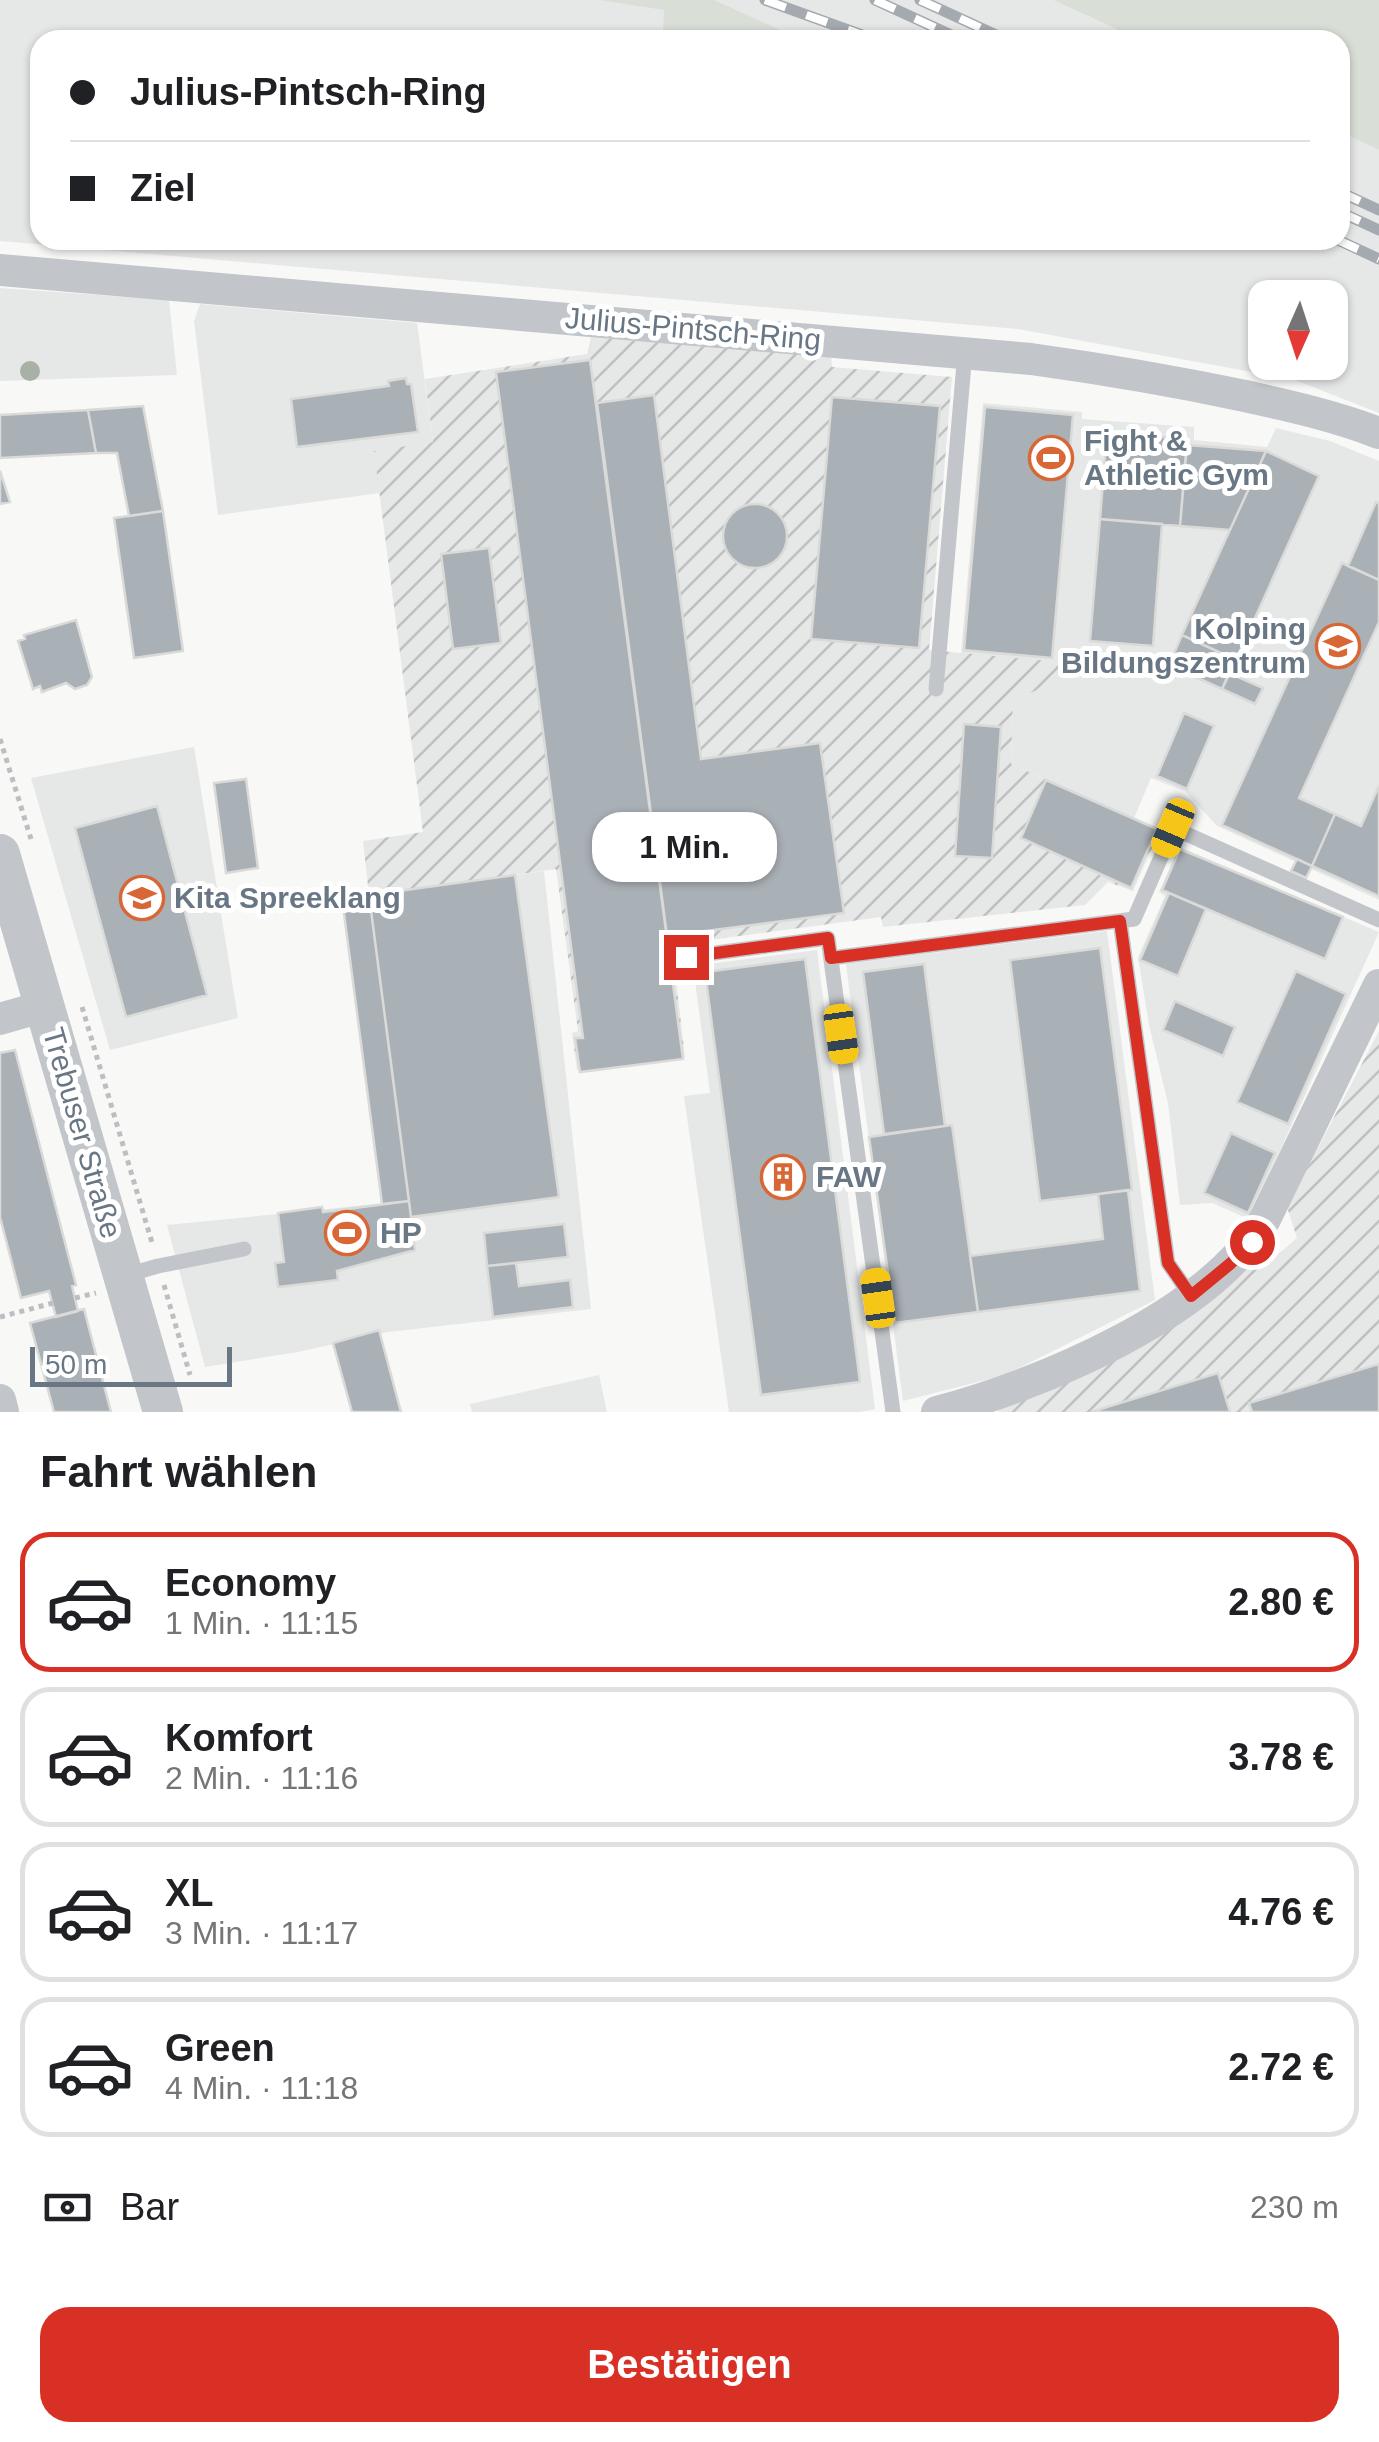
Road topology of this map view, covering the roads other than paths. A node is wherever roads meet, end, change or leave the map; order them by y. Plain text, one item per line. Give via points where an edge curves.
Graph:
1 (0, 270) edge
2 (965, 352) junction
3 (1379, 433) edge
4 (936, 688) dead end
5 (0, 854) edge
6 (1379, 920) edge
7 (1120, 921) junction
8 (686, 957) dead end
9 (831, 958) junction
10 (1379, 985) edge
11 (45, 1006) junction
12 (0, 1018) edge
13 (244, 1249) dead end
14 (124, 1276) junction
15 (1191, 1296) junction
16 (0, 1400) edge
17 (3, 1412) edge
18 (163, 1412) edge
19 (893, 1412) edge
20 (937, 1412) edge

1 - 2 street, Julius-Pintsch-Ring
2 - 3 street, Julius-Pintsch-Ring via 1178,382
2 - 4 lane
5 - 11 street, Trebuser Straße
6 - 7 lane via 1176,822 1134,919
7 - 9 lane
7 - 15 lane via 1168,1263
8 - 9 lane via 828,938
9 - 19 lane
10 - 15 street via 1252,1242
11 - 12 street
11 - 14 street, Trebuser Straße
13 - 14 lane
14 - 18 street, Trebuser Straße
15 - 20 street via 1148,1325 1032,1381
16 - 17 street

